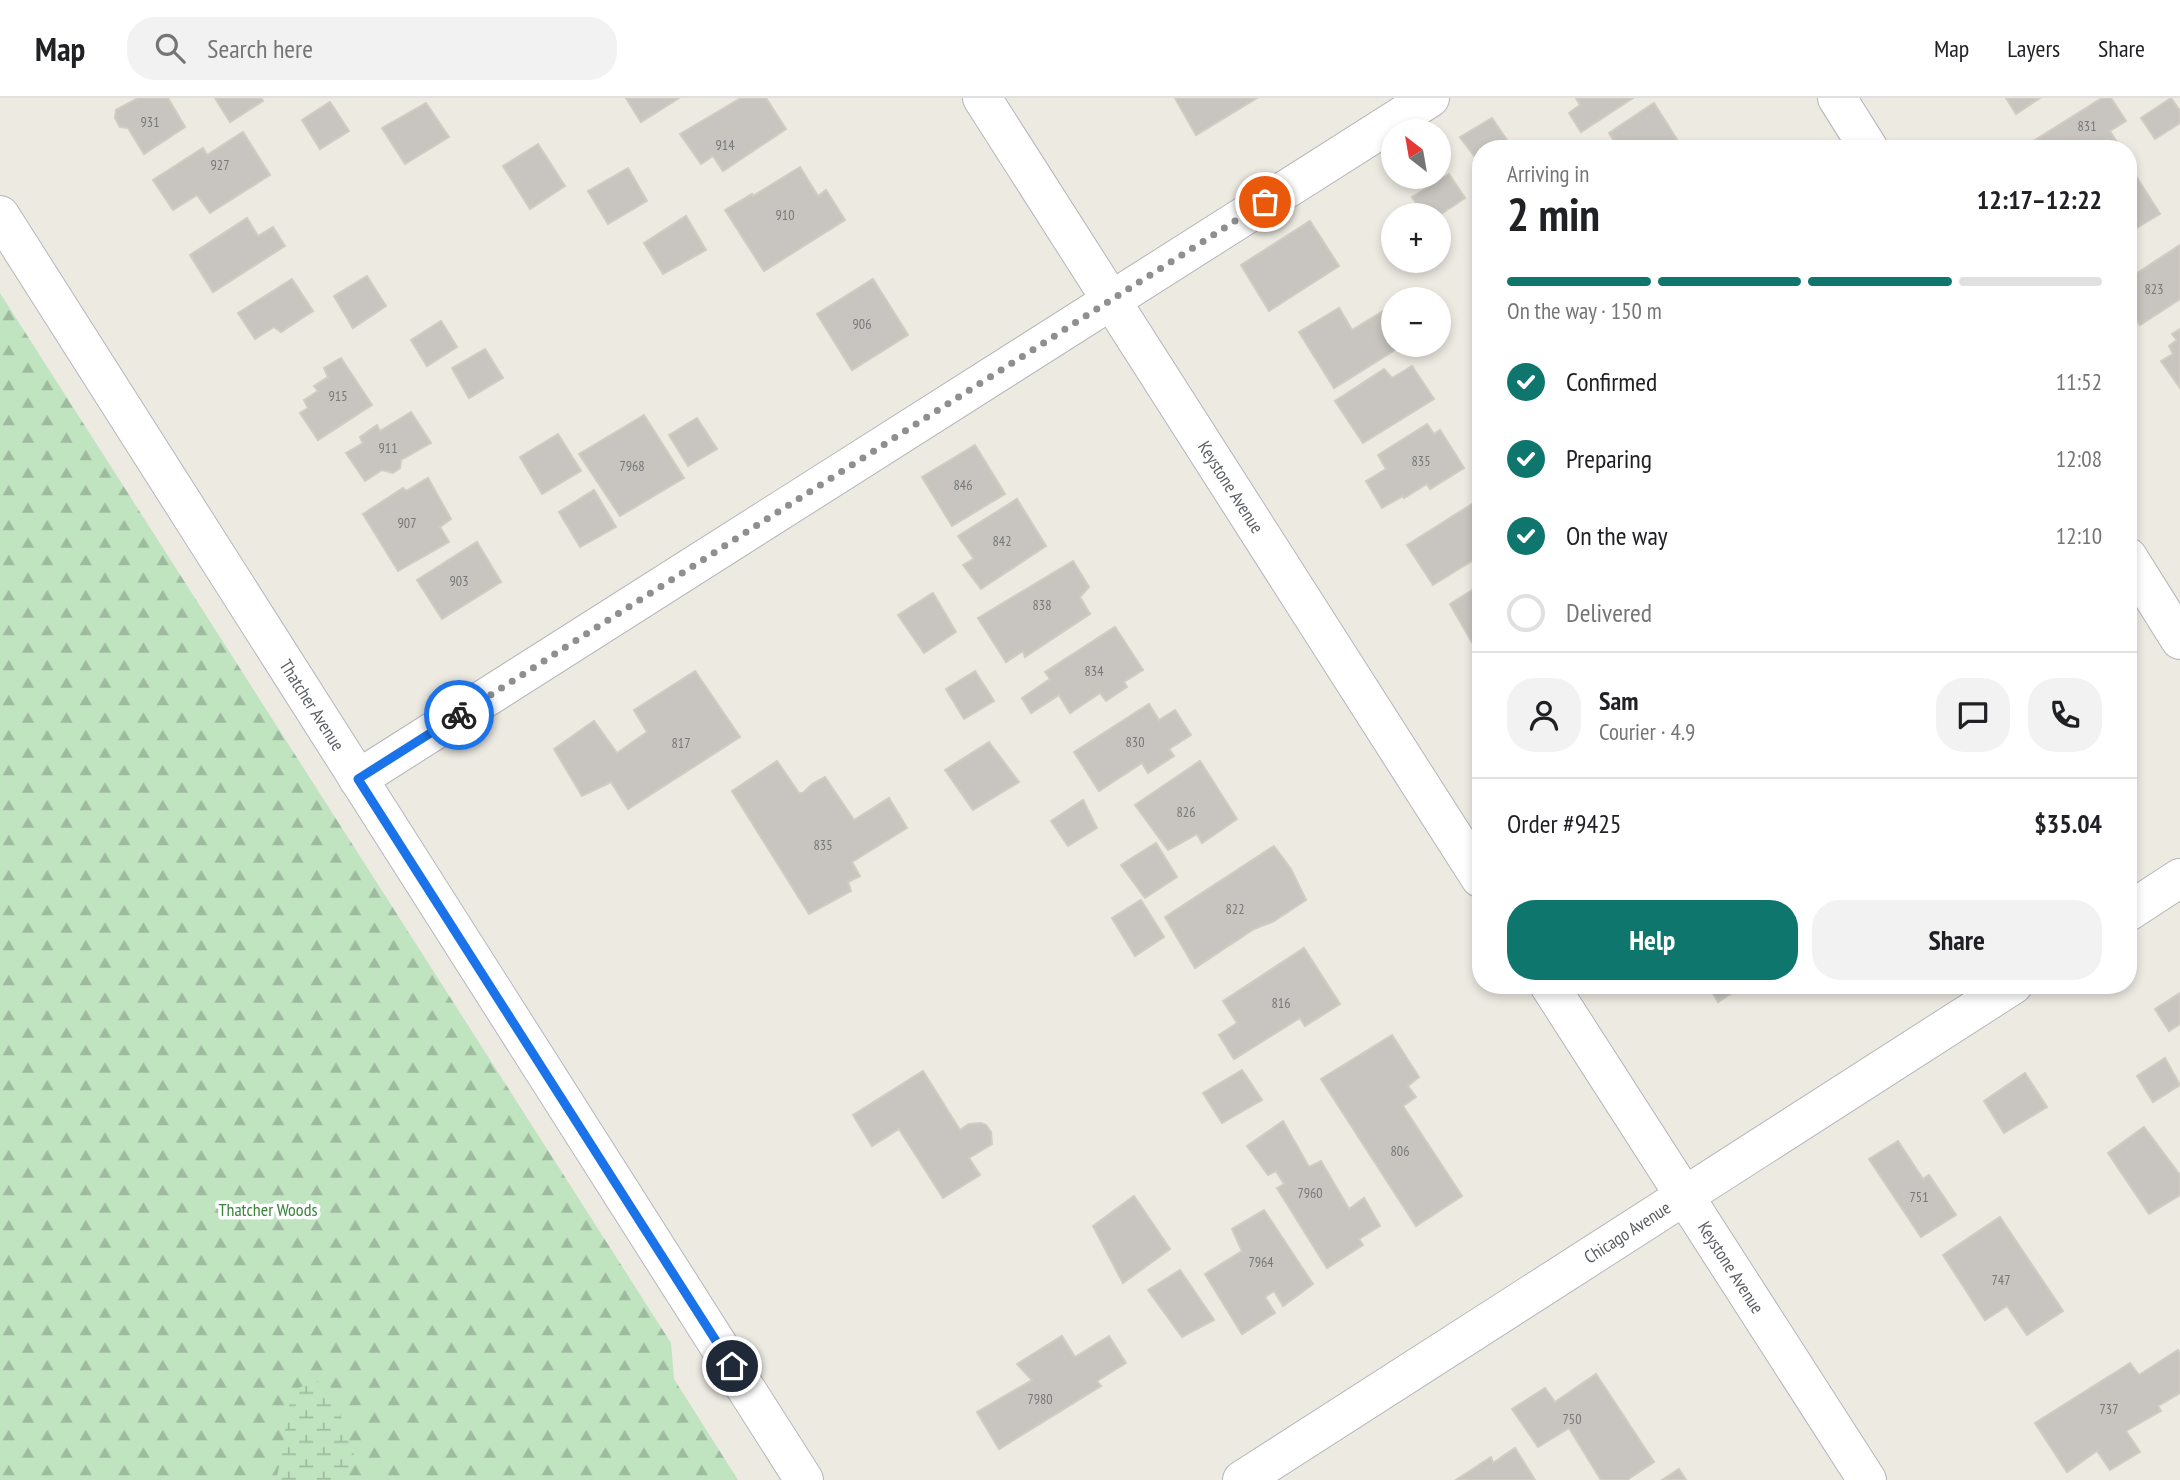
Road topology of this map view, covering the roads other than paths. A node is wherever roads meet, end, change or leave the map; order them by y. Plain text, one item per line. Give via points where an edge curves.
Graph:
1 (982, 98) edge
2 (1430, 98) edge
3 (1837, 98) edge
4 (1863, 140) edge
5 (0, 215) edge
6 (1110, 300) junction
7 (2137, 571) edge
8 (2180, 640) edge
9 (358, 779) junction
10 (1472, 866) edge
11 (2180, 878) edge
12 (2137, 906) edge
13 (1555, 994) edge
14 (1999, 994) edge
15 (1685, 1196) junction
16 (804, 1480) edge
17 (1242, 1480) edge
18 (1867, 1480) edge

1 - 6 street, Keystone Avenue
2 - 6 street
3 - 4 street
5 - 9 street, Thatcher Avenue
6 - 9 street
6 - 10 street, Keystone Avenue
7 - 8 street
9 - 16 street, Thatcher Avenue
11 - 12 street
13 - 15 street, Keystone Avenue
14 - 15 street, Chicago Avenue
15 - 17 street, Chicago Avenue
15 - 18 street, Keystone Avenue

